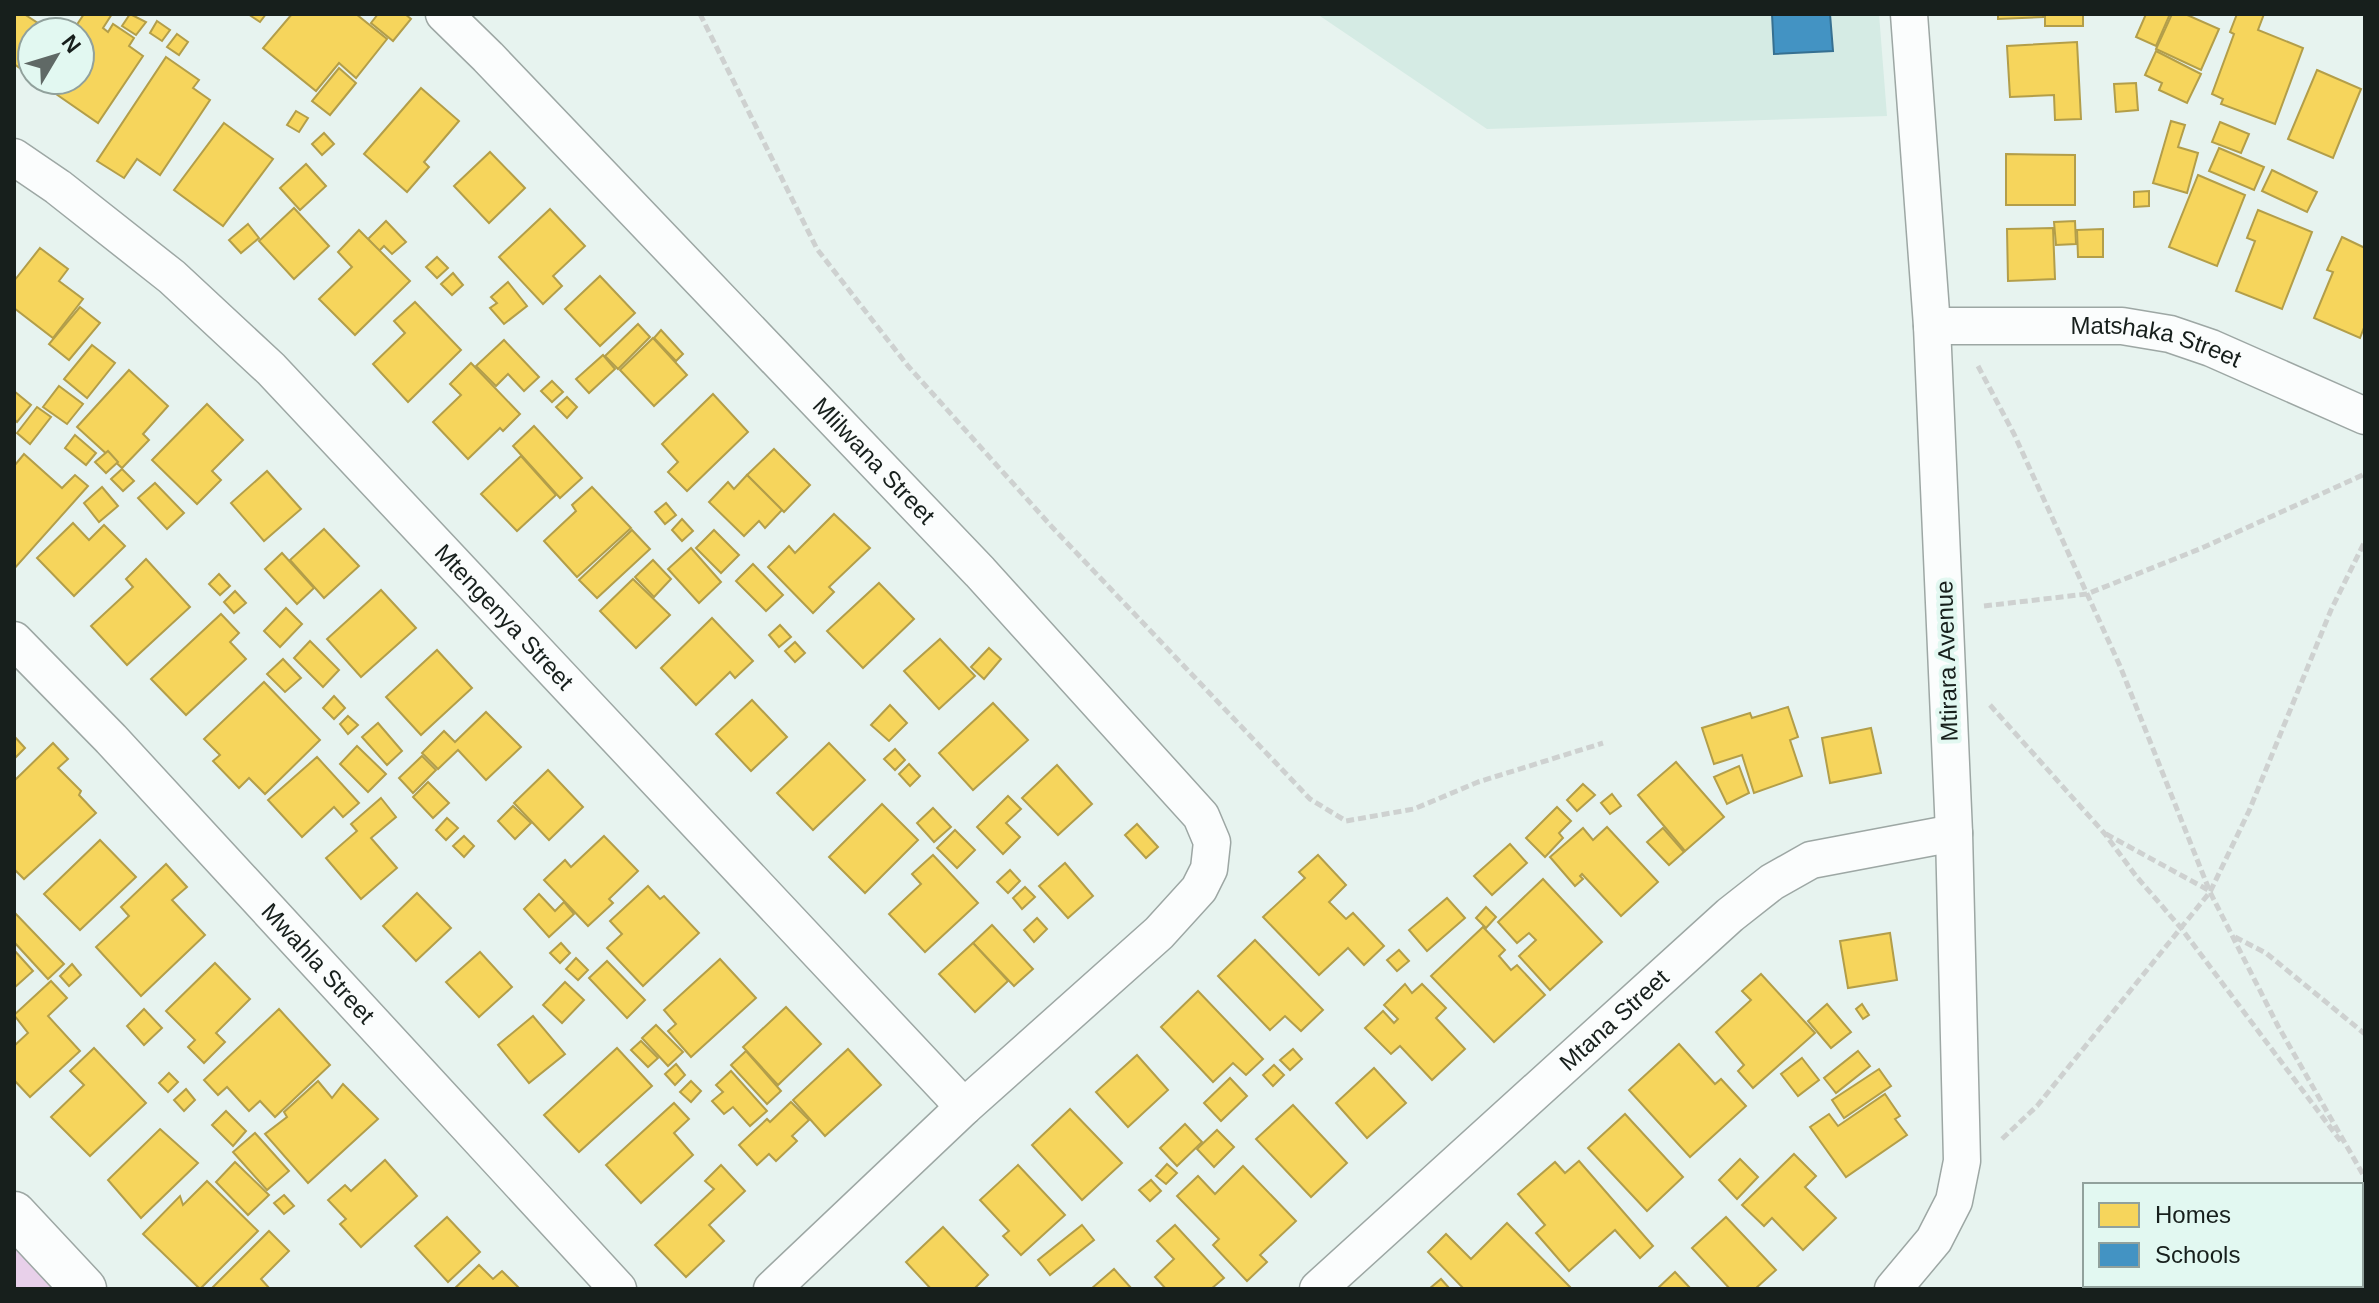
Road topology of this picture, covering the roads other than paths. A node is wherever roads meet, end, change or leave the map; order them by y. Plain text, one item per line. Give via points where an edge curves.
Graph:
1 (444, 14) edge
2 (1909, 14) edge
3 (14, 157) edge
4 (1945, 326) junction
5 (2365, 416) edge
6 (14, 640) edge
7 (1954, 833) junction
8 (964, 1107) junction
9 (14, 1214) edge
10 (84, 1289) edge
11 (618, 1289) edge
12 (772, 1289) edge
13 (1318, 1289) edge
14 (1893, 1289) edge

1 - 8 street, Mlilwana Street via 980,572 1201,816 1212,842 1209,869 1199,889 1159,933
2 - 4 street, Mtirara Avenue
3 - 8 street, Mtengenya Street via 172,277 271,369
4 - 5 street, Matshaka Street via 2122,326 2170,334
4 - 7 street, Mtirara Avenue via 1945,611
6 - 11 street, Mwahla Street
7 - 13 street, Mtana Street via 1811,860 1772,882
7 - 14 street, Mtirara Avenue via 1960,1169 1954,1201 1934,1240
8 - 12 street, Mlilwana Street
9 - 10 street

